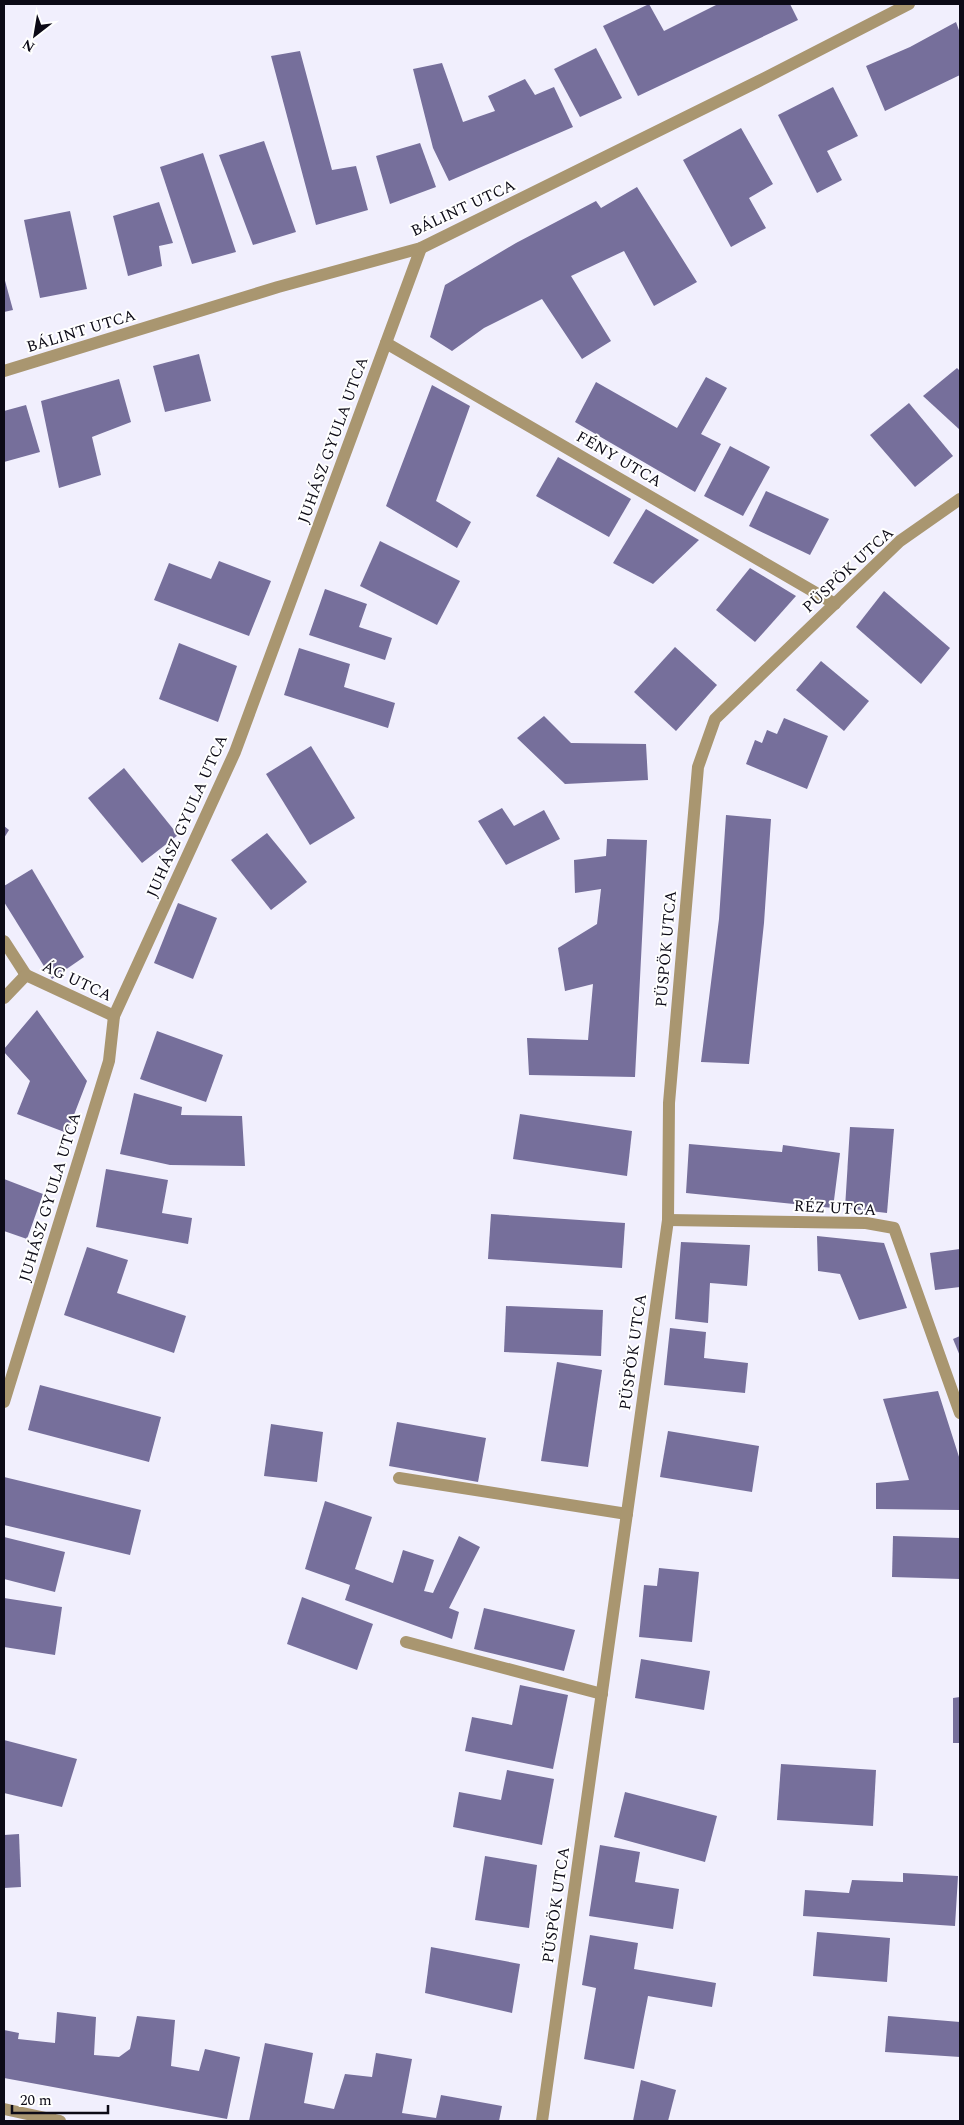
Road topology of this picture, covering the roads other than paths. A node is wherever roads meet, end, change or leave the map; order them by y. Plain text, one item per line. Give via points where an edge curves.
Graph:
1 (909, 4) edge
2 (421, 248) junction
3 (386, 343) junction
4 (4, 371) edge
5 (960, 498) edge
6 (835, 604) junction
7 (4, 941) edge
8 (26, 975) junction
9 (4, 998) edge
10 (114, 1016) junction
11 (668, 1220) junction
12 (4, 1402) edge
13 (960, 1414) edge
14 (399, 1478) dead end
15 (627, 1514) junction
16 (406, 1642) dead end
17 (602, 1694) junction
18 (4, 2109) edge
19 (60, 2121) edge
20 (542, 2121) edge

1 - 2 street, BÁLINT UTCA
2 - 3 street, JUHÁSZ GYULA UTCA
2 - 4 street, BÁLINT UTCA via 278,287
3 - 6 street, FÉNY UTCA
3 - 10 street, JUHÁSZ GYULA UTCA via 235,752
5 - 6 street, PÜSPÖK UTCA via 900,542
6 - 11 street, PÜSPÖK UTCA via 714,719 698,767 669,1103
7 - 8 street, ÁG UTCA
8 - 9 street, ÁG UTCA
8 - 10 street, ÁG UTCA
10 - 12 street, JUHÁSZ GYULA UTCA via 109,1061
11 - 13 street, RÉZ UTCA via 866,1223 894,1228
11 - 15 street, PÜSPÖK UTCA
14 - 15 street
15 - 17 street, PÜSPÖK UTCA
16 - 17 street
17 - 20 street, PÜSPÖK UTCA
18 - 19 street

